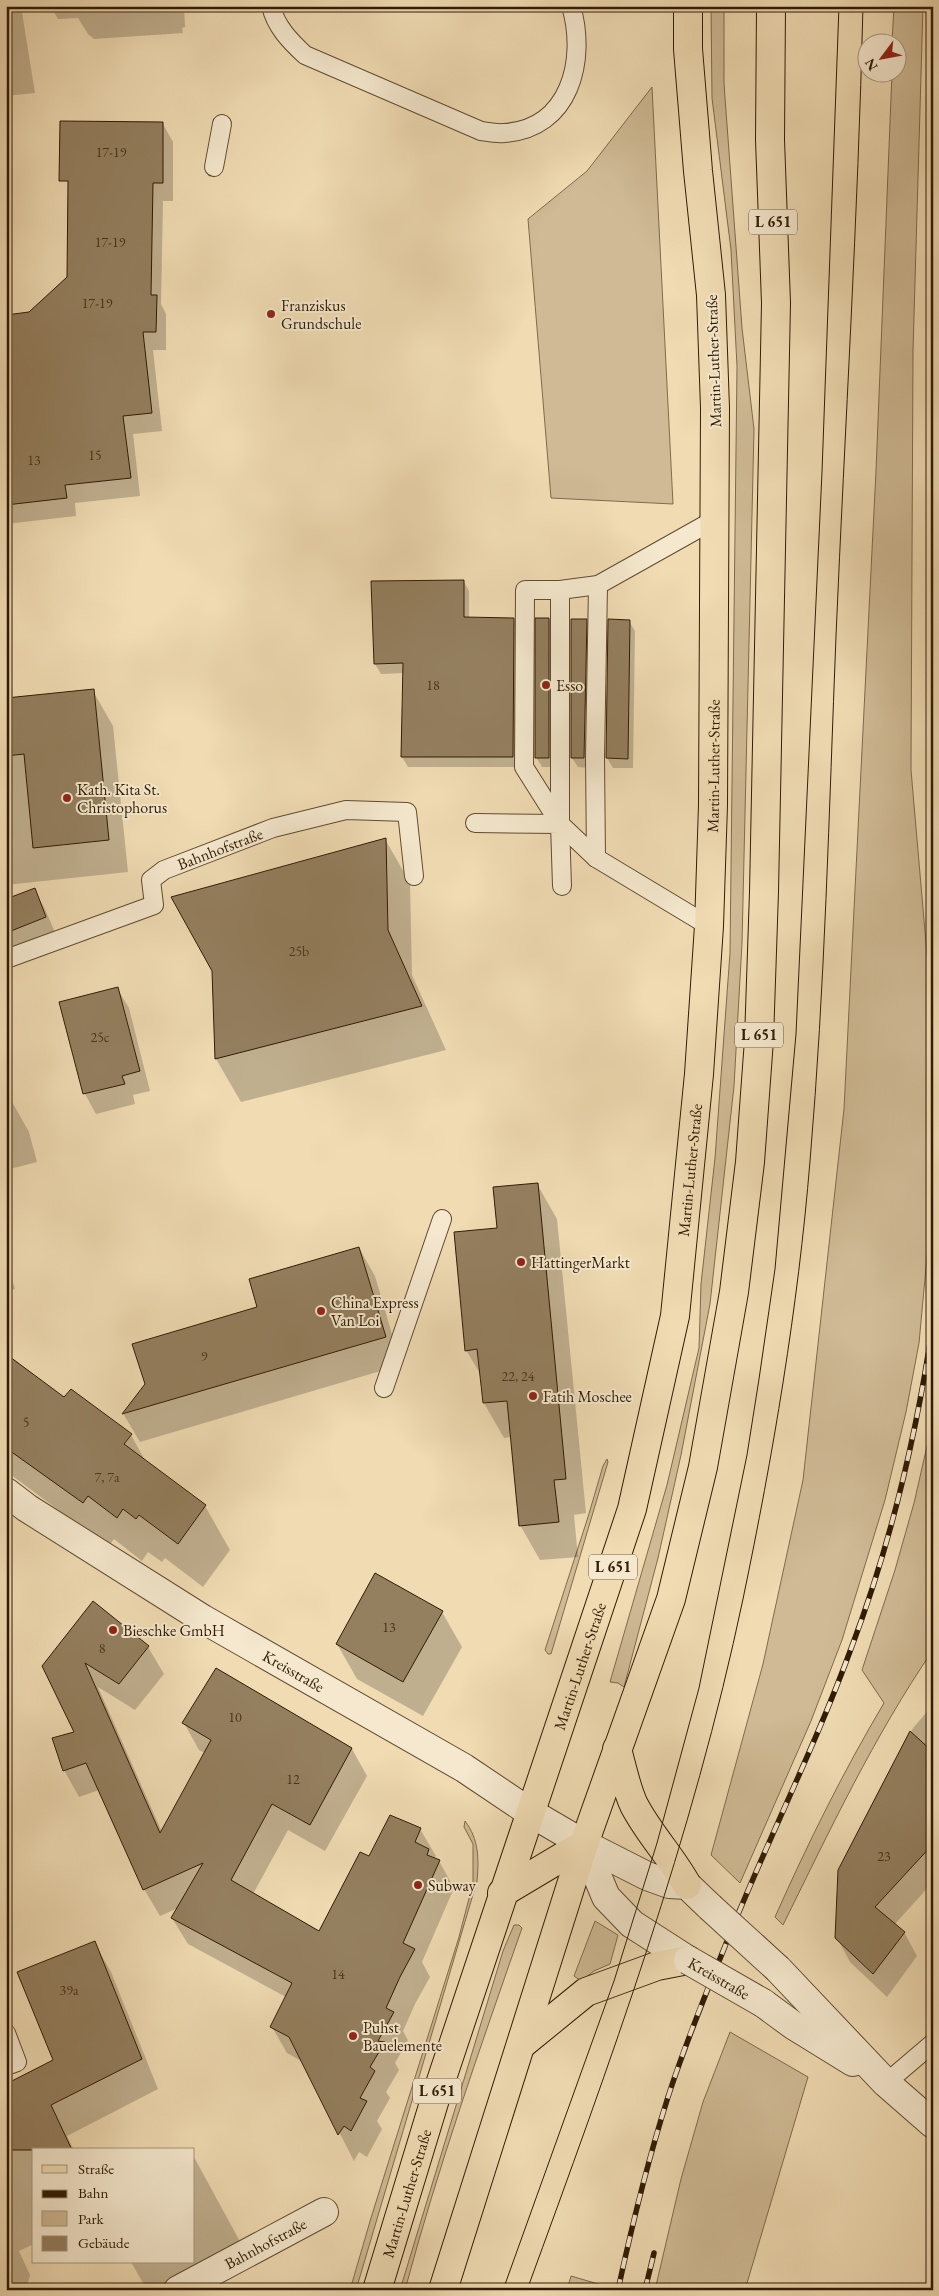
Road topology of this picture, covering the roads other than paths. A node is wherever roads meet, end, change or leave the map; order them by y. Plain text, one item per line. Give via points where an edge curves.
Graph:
1 (271, 6) edge
2 (571, 6) edge
3 (688, 6) edge
4 (771, 6) edge
5 (222, 124) dead end
6 (214, 167) dead end
7 (714, 520) junction
8 (598, 585) junction
9 (560, 590) junction
10 (475, 823) dead end
11 (560, 824) junction
12 (596, 858) junction
13 (414, 876) dead end
14 (562, 886) dead end
15 (709, 926) junction
16 (6, 959) edge
17 (442, 1220) dead end
18 (384, 1388) dead end
19 (6, 1492) edge
20 (617, 1750) junction
21 (531, 1813) junction
22 (584, 1844) junction
23 (687, 1885) junction
24 (502, 1893) junction
25 (688, 1960) junction
26 (6, 2033) edge
27 (521, 2044) junction
28 (933, 2044) edge
29 (6, 2066) edge
30 (886, 2083) junction
31 (933, 2124) edge
32 (324, 2212) dead end
33 (178, 2290) edge
34 (377, 2290) edge
35 (443, 2290) edge

1 - 2 lane via 280,28 305,54 481,131 504,134 529,128 551,114 564,99 572,82 577,46
3 - 7 main road, Martin-Luther-Straße / L 651 via 688,49 711,295
4 - 20 main road, L 651 via 770,140 776,303 774,466 759,1040 750,1162 734,1292 690,1525 671,1599
5 - 6 lane
7 - 8 lane
7 - 15 main road, Martin-Luther-Straße / L 651
8 - 9 lane
8 - 12 lane
9 - 11 lane
9 - 11 lane via 525,590 524,767
10 - 11 lane
11 - 12 lane
11 - 14 lane
12 - 15 lane
13 - 16 lane, Bahnhofstraße via 407,812 346,810 273,828 164,870 151,880 154,905
15 - 21 main road, Martin-Luther-Straße / L 651 via 699,1074 675,1316 632,1509
17 - 18 lane
19 - 21 street, Kreisstraße via 203,1619 464,1768
20 - 22 main road, L 651
20 - 23 main road via 633,1803
21 - 22 street, Kreisstraße
21 - 24 main road, Martin-Luther-Straße / L 651
22 - 23 street, Kreisstraße via 669,1884
22 - 24 main road
22 - 25 street, Kreisstraße via 606,1897 632,1924
22 - 27 main road, L 651
23 - 30 street, Kreisstraße, bridge via 778,1969
24 - 34 main road, Martin-Luther-Straße / L 651
25 - 27 main road via 657,1966 586,1992
25 - 30 street, Kreisstraße, bridge via 763,2003
26 - 29 lane via 16,2062
27 - 35 main road, L 651
28 - 30 lane
30 - 31 street, Kreisstraße
32 - 33 street, Bahnhofstraße

